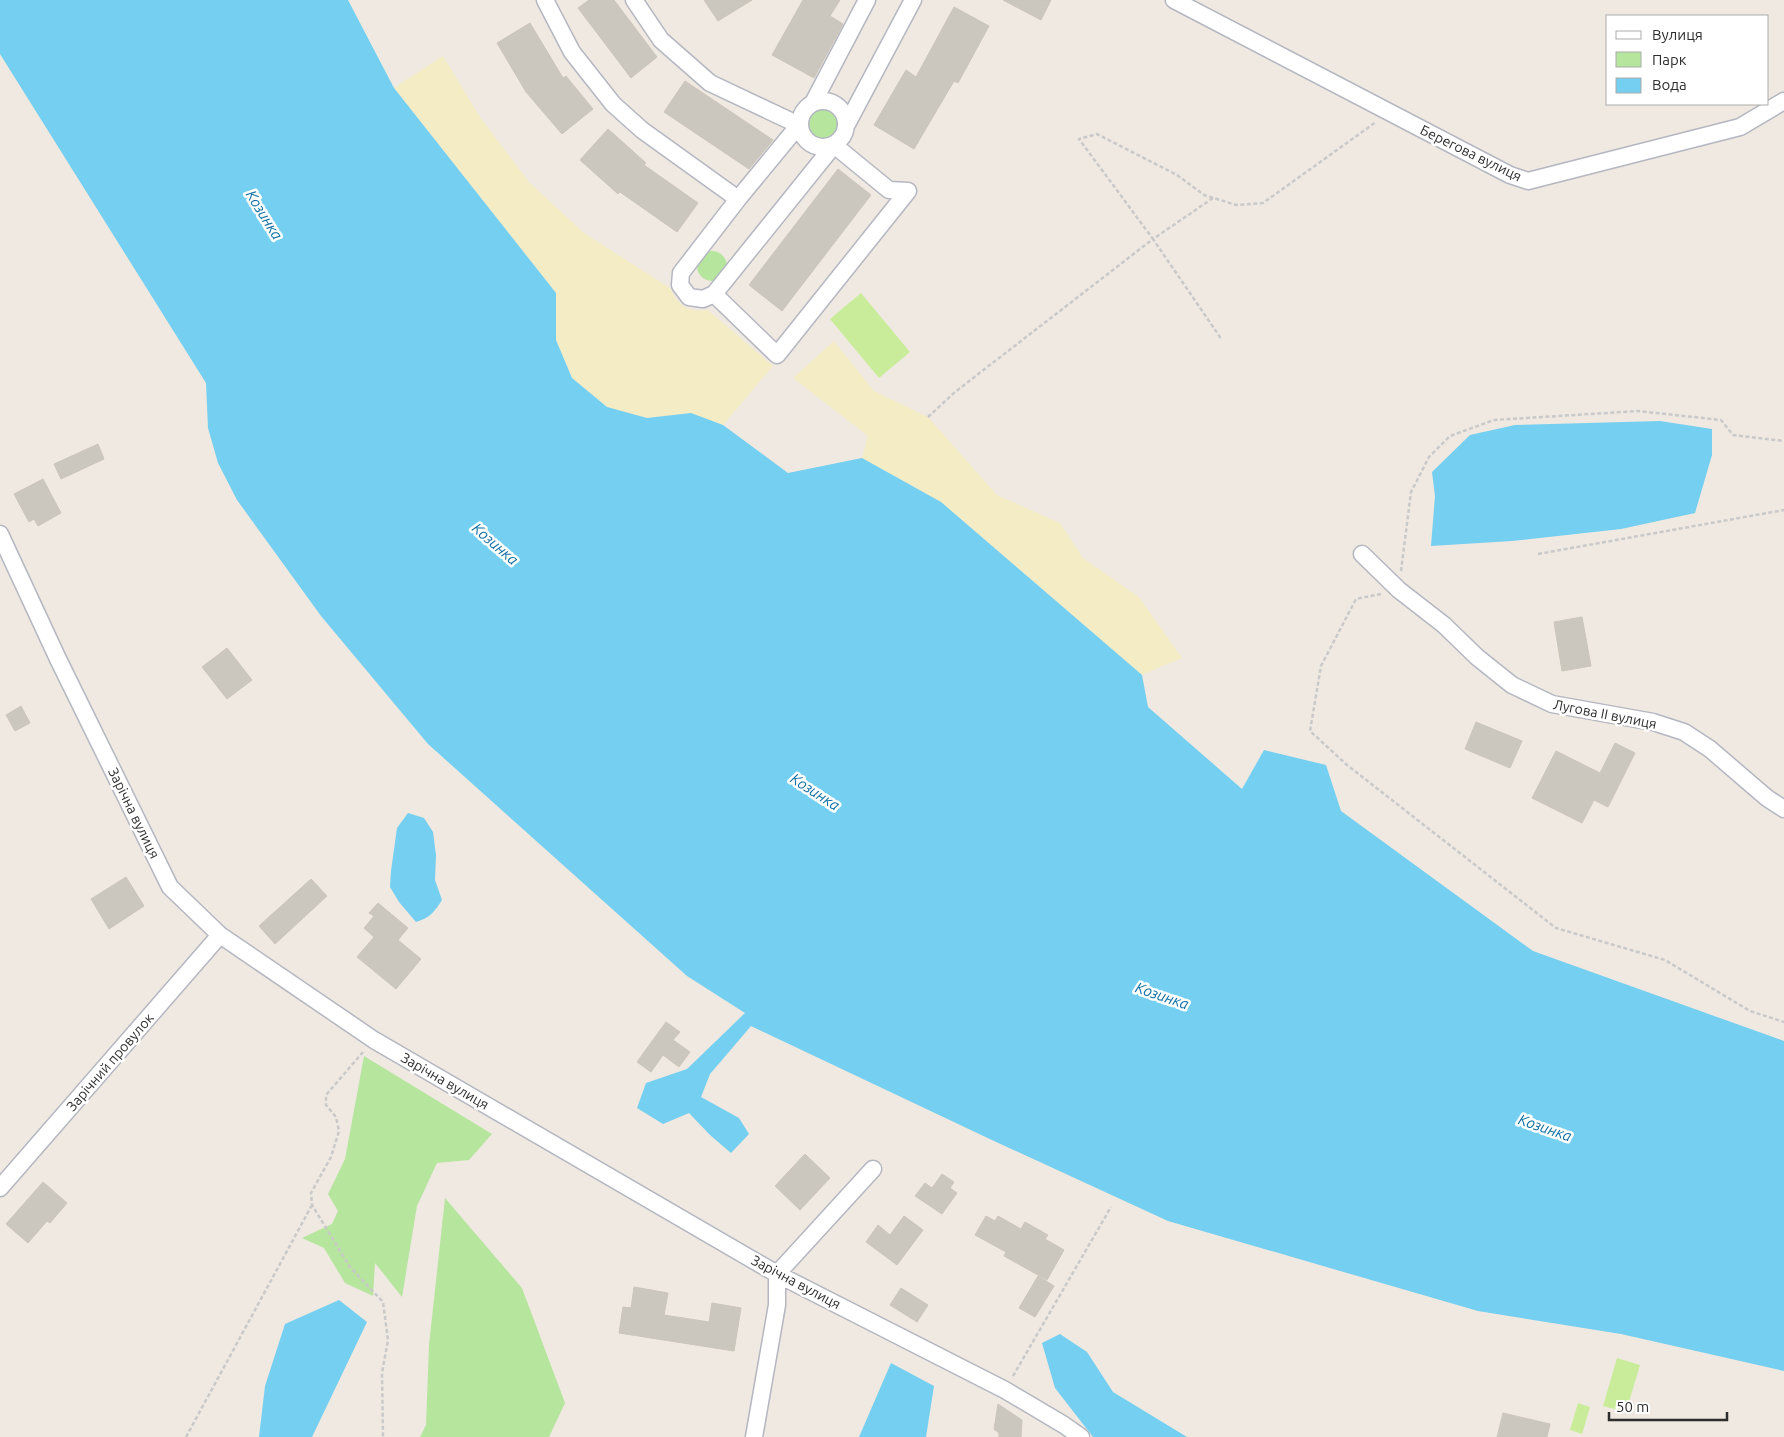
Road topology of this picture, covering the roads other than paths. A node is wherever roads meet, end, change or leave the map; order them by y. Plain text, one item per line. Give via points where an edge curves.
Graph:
1 (545, 0) edge
2 (634, 0) edge
3 (867, 0) edge
4 (913, 0) edge
5 (1174, 0) edge
6 (1784, 101) edge
7 (813, 103) junction
8 (847, 124) junction
9 (799, 125) junction
10 (834, 145) junction
11 (738, 199) junction
12 (714, 294) junction
13 (0, 534) edge
14 (1362, 554) dead end
15 (1784, 809) edge
16 (220, 935) junction
17 (873, 1169) dead end
18 (0, 1188) edge
19 (777, 1274) junction
20 (754, 1437) edge
21 (1081, 1437) edge

1 - 11 street via 572,52 613,104 642,130
2 - 9 street via 661,40 710,83
3 - 7 street
4 - 8 street
5 - 6 street, Берегова вулиця via 1510,175 1528,181 1740,127
7 - 8 street via 828,101 836,104 846,116
7 - 9 street via 804,111
8 - 10 street via 844,135
9 - 10 street via 812,144
9 - 11 street
10 - 12 street
10 - 12 street via 889,190 908,191 777,355
11 - 12 street via 682,273 680,285 689,298 703,299
13 - 16 street, Зарічна вулиця via 170,887
14 - 15 street, Лугова II вулиця via 1399,590 1512,685 1552,704 1653,722 1684,732
16 - 18 street, Зарічний провулок
16 - 19 street, Зарічна вулиця via 374,1040
17 - 19 street
19 - 20 street via 777,1304
19 - 21 street, Зарічна вулиця via 1005,1390

